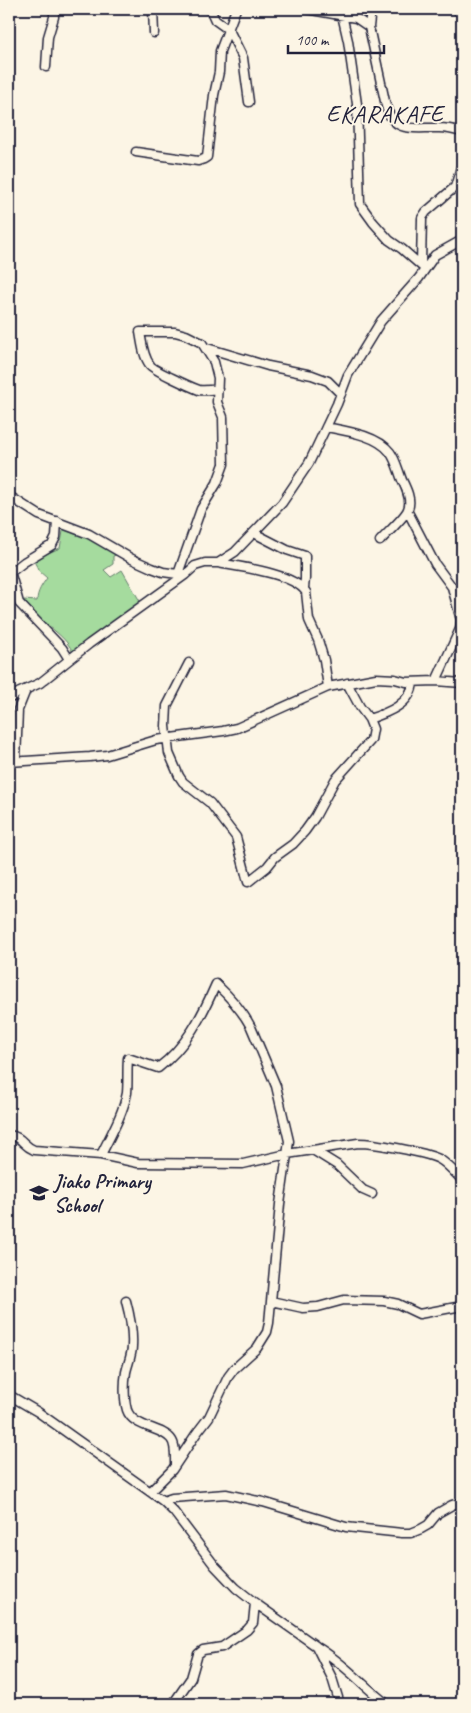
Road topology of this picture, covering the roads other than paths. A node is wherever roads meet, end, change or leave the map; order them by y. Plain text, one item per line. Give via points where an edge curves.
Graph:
1 (54, 9) edge
2 (153, 9) edge
3 (210, 9) edge
4 (236, 9) edge
5 (306, 9) edge
6 (371, 9) edge
7 (456, 9) edge
8 (462, 11) edge
9 (342, 15) junction
10 (369, 27) junction
11 (228, 30) junction
12 (154, 33) dead end
13 (46, 67) dead end
14 (249, 102) dead end
15 (462, 132) edge
16 (136, 152) dead end
17 (462, 164) edge
18 (462, 240) edge
19 (423, 267) junction
20 (207, 348) junction
21 (218, 390) junction
22 (341, 394) junction
23 (326, 427) junction
24 (9, 496) edge
25 (408, 512) junction
26 (57, 521) junction
27 (254, 533) junction
28 (380, 541) dead end
29 (218, 563) junction
30 (10, 570) edge
31 (182, 574) junction
32 (304, 588) junction
33 (69, 659) junction
34 (189, 663) dead end
35 (436, 681) junction
36 (413, 682) junction
37 (347, 683) junction
38 (462, 683) edge
39 (328, 687) junction
40 (26, 690) junction
41 (9, 699) edge
42 (369, 719) junction
43 (167, 739) junction
44 (12, 761) edge
45 (9, 1135) edge
46 (313, 1150) junction
47 (287, 1154) junction
48 (101, 1155) junction
49 (462, 1180) edge
50 (372, 1194) dead end
51 (126, 1301) dead end
52 (271, 1301) junction
53 (462, 1306) edge
54 (9, 1395) edge
55 (176, 1465) junction
56 (151, 1491) junction
57 (163, 1500) junction
58 (462, 1502) edge
59 (255, 1603) junction
60 (316, 1646) junction
61 (173, 1704) edge
62 (340, 1704) edge
63 (387, 1704) edge

1 - 13 street
2 - 12 street
3 - 11 street via 216,20
4 - 11 street
5 - 9 street
6 - 10 street
7 - 8 street
9 - 10 street via 361,20
9 - 19 street via 357,104 360,204 389,240
10 - 15 street via 390,118 402,127
11 - 14 street via 243,58
11 - 16 street via 220,51 207,157 198,161
17 - 19 street via 455,187 422,218
18 - 19 street via 435,255
19 - 22 street via 380,321 348,375
20 - 21 street via 216,369
20 - 21 street via 175,332 140,332 142,348 154,370 197,389
20 - 22 street via 312,375 328,381
21 - 31 street via 223,417 224,464 201,509
22 - 23 street
23 - 25 street via 358,433 389,450 408,496
23 - 27 street via 293,488
24 - 26 street via 39,515
25 - 28 street
25 - 35 street via 435,564 452,587 461,620
26 - 30 street via 52,545
26 - 31 street via 152,568
27 - 29 street
27 - 32 street via 305,556
29 - 31 street via 200,564
29 - 32 street via 286,578
30 - 33 street via 19,603
31 - 33 street
32 - 39 street via 309,620 320,645
33 - 40 street via 45,680
34 - 43 street via 168,706
35 - 36 street
35 - 38 street
36 - 37 street via 376,678
36 - 42 street via 406,700 389,712
37 - 39 street
37 - 42 street
39 - 43 street via 237,728
40 - 41 street
40 - 44 street via 18,710
42 - 43 street via 373,729 371,740 335,780 305,831 248,882 236,836 210,803 183,782 169,754
43 - 44 street via 90,757
45 - 48 street via 19,1137 34,1150
46 - 47 street
46 - 49 street via 358,1143 395,1148 433,1157
46 - 50 street via 337,1165 362,1190
47 - 48 street via 248,1163 199,1164 138,1163
47 - 48 street via 288,1136 276,1086 247,1019 216,984 185,1042 166,1062 158,1068 128,1058 127,1092
47 - 52 street
51 - 55 street via 132,1320 132,1346 125,1391 127,1409 138,1422 170,1437
52 - 53 street via 304,1308 344,1300 392,1302 418,1314
52 - 55 street via 264,1339 228,1377 209,1417
54 - 56 street
55 - 56 street
56 - 57 street
57 - 58 street via 226,1494 346,1527 402,1533 421,1530 438,1513
57 - 59 street via 215,1566
59 - 60 street
59 - 61 street via 253,1623 247,1630 222,1648 203,1650 198,1654 191,1678
60 - 62 street via 332,1678
60 - 63 street

